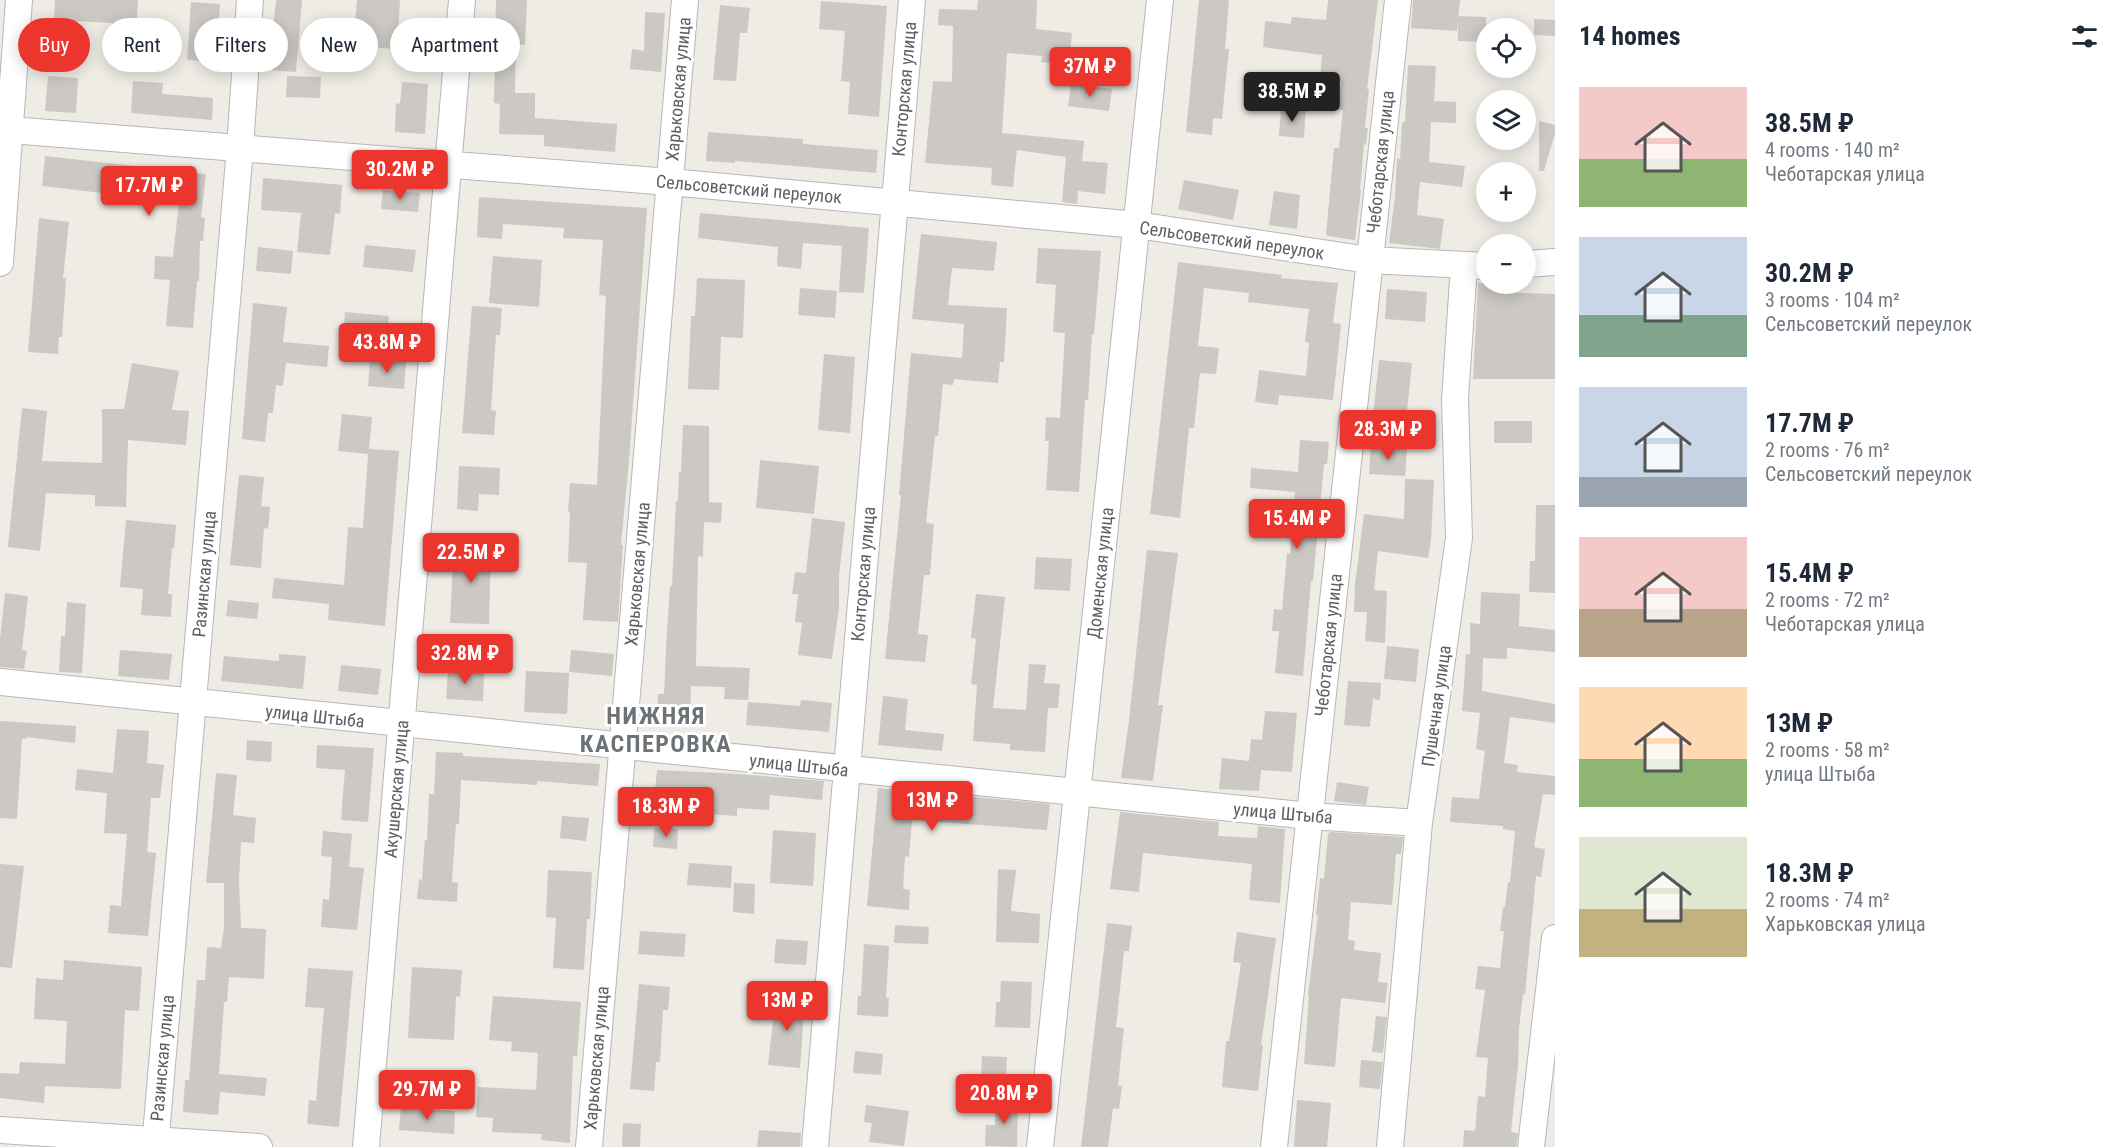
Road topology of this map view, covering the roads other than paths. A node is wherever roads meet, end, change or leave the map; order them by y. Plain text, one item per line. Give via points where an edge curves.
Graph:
1 (19, 0) edge
2 (250, 0) edge
3 (462, 0) edge
4 (685, 0) edge
5 (912, 0) edge
6 (1160, 0) edge
7 (1398, 0) edge
8 (10, 130) junction
9 (240, 148) junction
10 (448, 164) junction
11 (670, 182) junction
12 (894, 203) junction
13 (1137, 225) junction
14 (1369, 260) junction
15 (1555, 262) edge
16 (0, 263) edge
17 (1536, 263) edge
18 (1475, 266) edge
19 (0, 682) edge
20 (193, 703) junction
21 (401, 724) junction
22 (622, 747) junction
23 (847, 769) junction
24 (1077, 792) junction
25 (1310, 816) junction
26 (1419, 823) junction
27 (1555, 938) edge
28 (0, 1130) edge
29 (155, 1144) edge
30 (259, 1147) edge
31 (366, 1147) edge
32 (589, 1147) edge
33 (815, 1147) edge
34 (1040, 1147) edge
35 (1274, 1147) edge
36 (1390, 1147) edge
37 (1531, 1147) edge

1 - 8 street
2 - 9 street, Разинская улица
3 - 10 street, Акушерская улица
4 - 11 street, Харьковская улица
5 - 12 street, Конторская улица
6 - 13 street, Доменская улица
7 - 14 street, Чеботарская улица
8 - 9 street, Сельсоветский переулок
8 - 16 street
9 - 10 street, Сельсоветский переулок
9 - 20 street, Разинская улица
10 - 11 street, Сельсоветский переулок
10 - 21 street, Акушерская улица
11 - 12 street, Сельсоветский переулок
11 - 22 street, Харьковская улица
12 - 13 street, Сельсоветский переулок
12 - 23 street, Конторская улица
13 - 14 street, Сельсоветский переулок
13 - 24 street, Доменская улица
14 - 18 street, Сельсоветский переулок
14 - 25 street, Чеботарская улица
15 - 17 street
18 - 26 street, Пушечная улица via 1455,399 1460,538
19 - 20 street, улица Штыба
20 - 21 street, улица Штыба
20 - 29 street, Разинская улица
21 - 22 street, улица Штыба
21 - 31 street, Акушерская улица
22 - 23 street, улица Штыба
22 - 32 street, Харьковская улица
23 - 24 street, улица Штыба
23 - 33 street, Конторская улица
24 - 25 street, улица Штыба
24 - 34 street, Доменская улица
25 - 26 street, улица Штыба
25 - 35 street, Чеботарская улица
26 - 36 street, Пушечная улица
27 - 37 street
28 - 29 street
29 - 30 street

